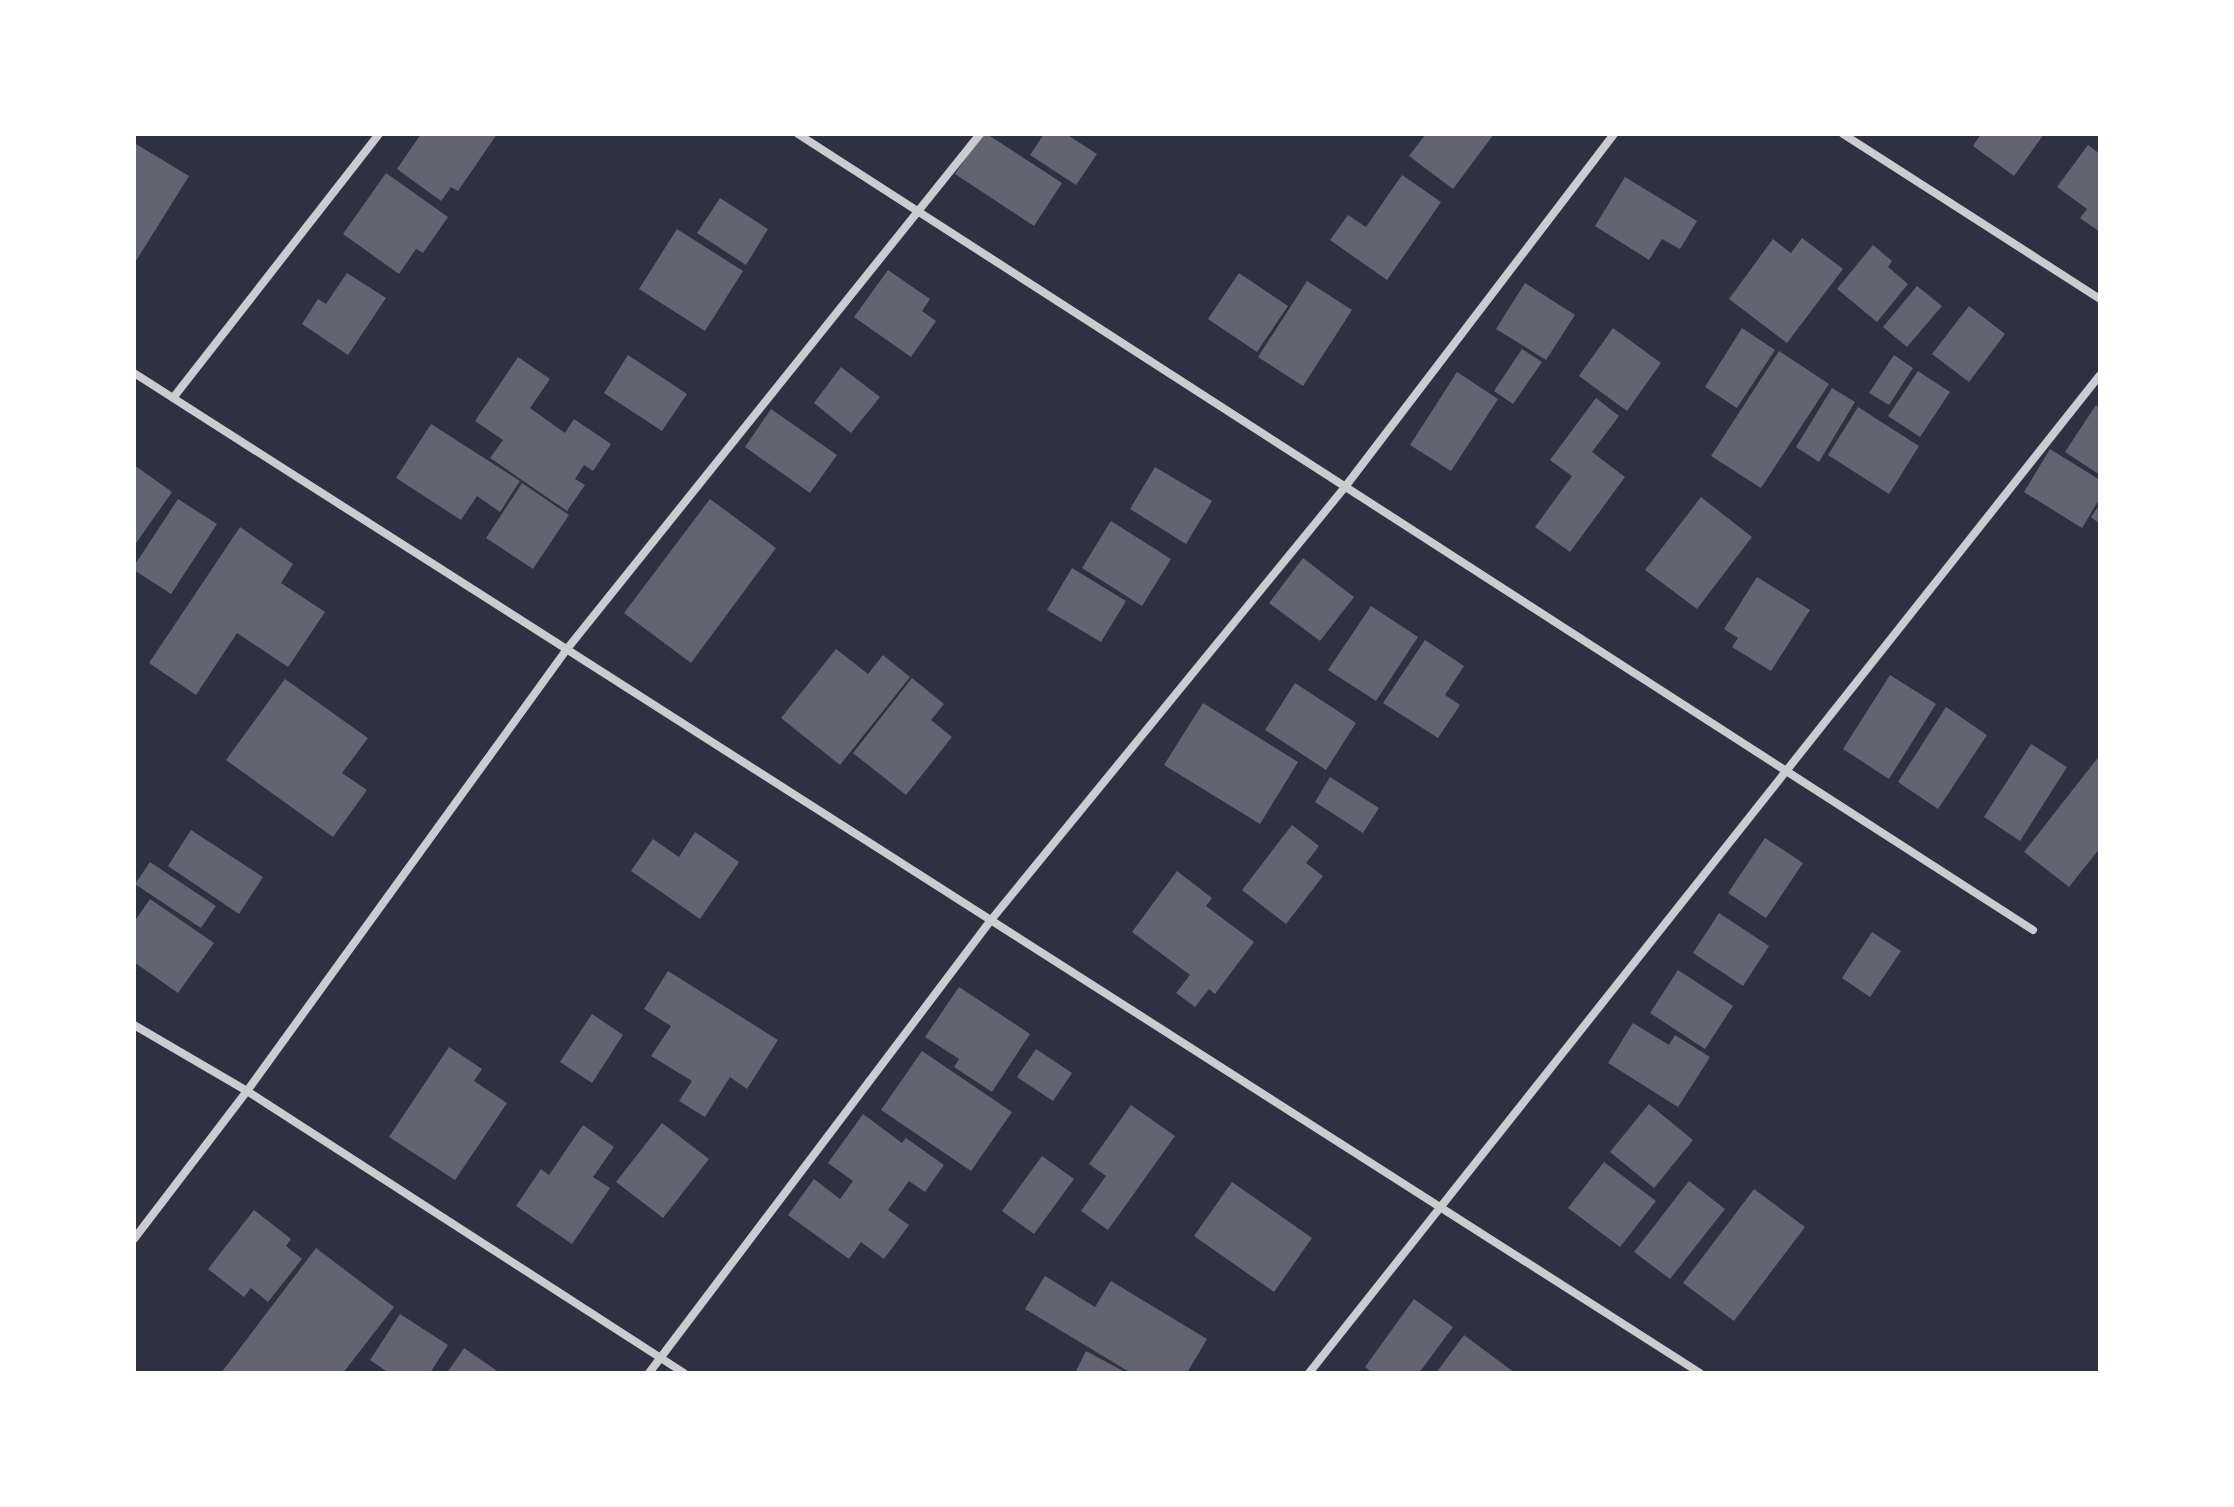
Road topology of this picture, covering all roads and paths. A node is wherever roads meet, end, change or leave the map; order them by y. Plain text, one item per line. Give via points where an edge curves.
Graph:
1 (379, 134) edge
2 (798, 134) edge
3 (980, 134) edge
4 (1614, 134) edge
5 (1843, 134) edge
6 (919, 212) junction
7 (2100, 299) edge
8 (134, 373) edge
9 (2100, 375) edge
10 (173, 398) junction
11 (1345, 487) junction
12 (567, 649) junction
13 (1786, 771) junction
14 (991, 920) junction
15 (2033, 930) dead end
16 (134, 1025) edge
17 (247, 1091) junction
18 (1440, 1207) junction
19 (134, 1239) edge
20 (660, 1358) junction
21 (649, 1373) edge
22 (684, 1373) edge
23 (1309, 1373) edge
24 (1700, 1373) edge

1 - 10 street
2 - 6 street
3 - 6 street
4 - 11 street
5 - 7 street
6 - 11 street
6 - 12 street
8 - 10 street
9 - 13 street
10 - 12 street
11 - 13 street
11 - 14 street
12 - 14 street
12 - 17 street
13 - 15 street
13 - 18 street
14 - 18 street
14 - 20 street
16 - 17 street
17 - 19 street
17 - 20 street
18 - 23 street
18 - 24 street
20 - 21 street
20 - 22 street

